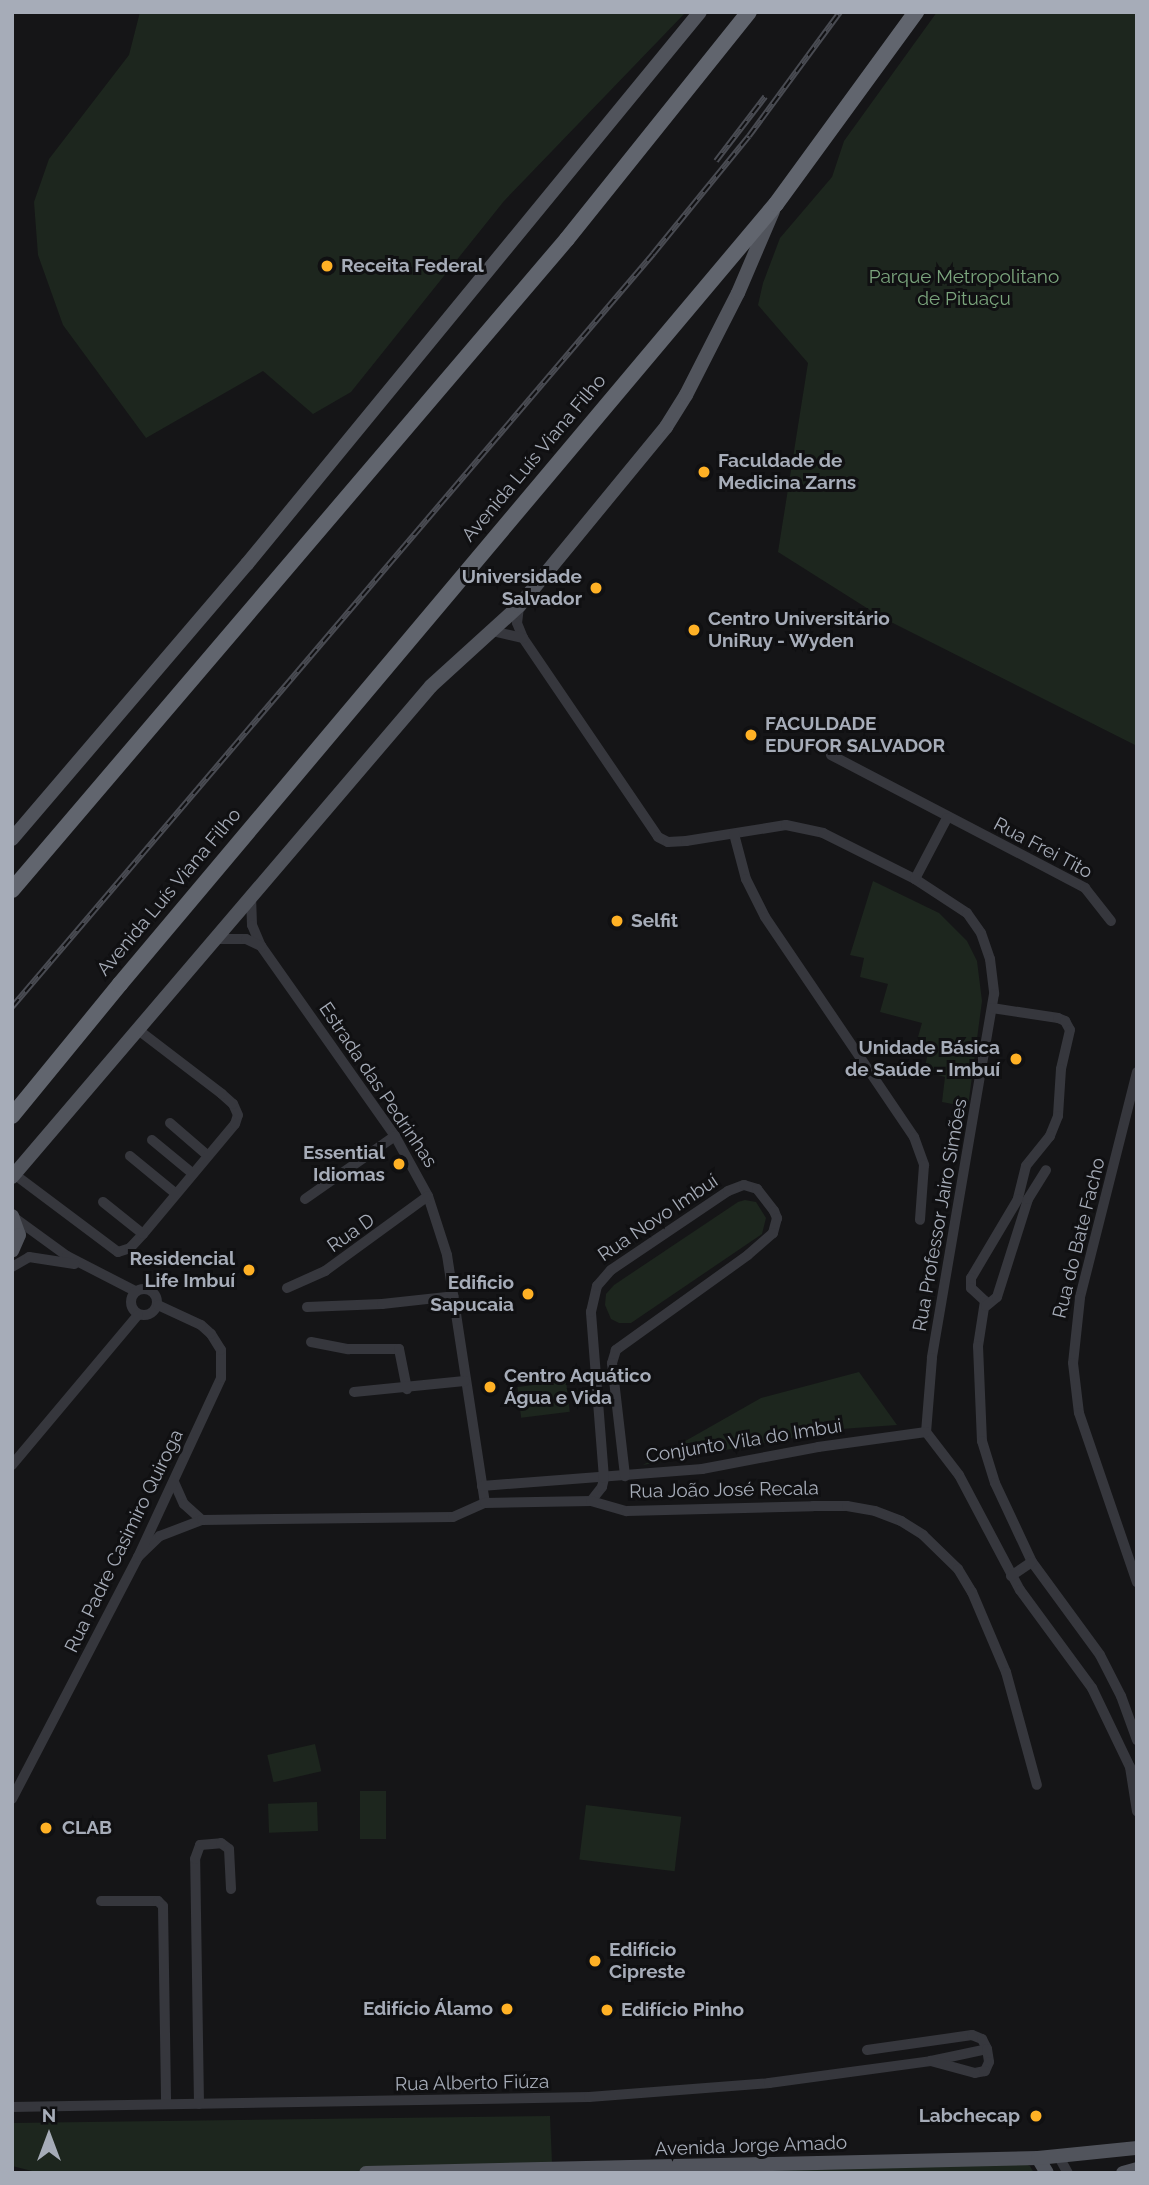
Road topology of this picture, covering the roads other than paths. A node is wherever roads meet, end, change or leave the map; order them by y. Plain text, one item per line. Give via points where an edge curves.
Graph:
1 (700, 12) edge
2 (749, 12) edge
3 (916, 12) edge
4 (776, 204) junction
5 (519, 606) junction
6 (492, 631) junction
7 (523, 638) junction
8 (831, 755) dead end
9 (947, 818) junction
10 (734, 834) junction
11 (12, 839) edge
12 (915, 879) junction
13 (12, 890) edge
14 (251, 896) junction
15 (1111, 921) dead end
16 (215, 939) junction
17 (261, 946) junction
18 (992, 1008) junction
19 (137, 1029) junction
20 (1137, 1072) edge
21 (12, 1116) edge
22 (170, 1123) dead end
23 (395, 1136) junction
24 (152, 1140) dead end
25 (207, 1155) junction
26 (130, 1156) dead end
27 (1046, 1170) dead end
28 (192, 1173) junction
29 (13, 1175) edge
30 (176, 1193) junction
31 (428, 1196) junction
32 (305, 1199) dead end
33 (103, 1202) dead end
34 (12, 1216) edge
35 (920, 1220) dead end
36 (143, 1234) junction
37 (12, 1251) edge
38 (12, 1267) edge
39 (91, 1268) junction
40 (287, 1288) dead end
41 (133, 1295) junction
42 (454, 1296) junction
43 (307, 1307) dead end
44 (986, 1307) junction
45 (156, 1309) junction
46 (138, 1315) junction
47 (312, 1342) dead end
48 (464, 1381) junction
49 (407, 1389) junction
50 (354, 1392) dead end
51 (618, 1420) junction
52 (601, 1421) junction
53 (926, 1432) junction
54 (12, 1465) edge
55 (625, 1476) junction
56 (604, 1478) junction
57 (174, 1482) junction
58 (482, 1486) junction
59 (591, 1501) junction
60 (485, 1503) junction
61 (202, 1520) junction
62 (138, 1557) junction
63 (1032, 1562) junction
64 (1011, 1576) junction
65 (1137, 1582) edge
66 (1137, 1740) edge
67 (1037, 1785) dead end
68 (1136, 1787) edge
69 (12, 1799) edge
70 (1137, 1811) edge
71 (232, 1889) dead end
72 (101, 1901) dead end
73 (987, 2049) junction
74 (867, 2050) dead end
75 (931, 2061) junction
76 (166, 2104) junction
77 (199, 2104) junction
78 (12, 2107) edge
79 (1137, 2148) edge
80 (1059, 2157) junction
81 (1038, 2158) junction
82 (1137, 2169) edge
83 (399, 2172) edge
84 (503, 2172) edge
85 (366, 2173) edge
86 (1048, 2173) edge
87 (1068, 2173) edge
88 (1123, 2173) edge

1 - 11 main road via 256,554
2 - 13 highway via 567,239
3 - 4 highway, Avenida Luís Viana Filho
4 - 5 main road via 738,293 676,413
4 - 21 highway, Avenida Luís Viana Filho
5 - 6 main road
5 - 7 street, Rua Professor Jairo Simões via 517,623
6 - 7 street
6 - 14 main road via 431,686
7 - 10 street, Rua Professor Jairo Simões via 657,837 677,842
8 - 9 street, Rua Frei Tito
9 - 12 street
9 - 15 street, Rua Frei Tito via 1085,888
10 - 12 street, Rua Professor Jairo Simões via 786,825 805,828
10 - 35 street via 746,879 765,917 915,1137 924,1165
12 - 18 street, Rua Professor Jairo Simões via 967,913 981,933 994,984
14 - 16 main road
14 - 17 street, Estrada das Pedrinhas via 252,925
16 - 17 street via 246,939
16 - 19 main road
17 - 23 street, Estrada das Pedrinhas
18 - 44 street via 1058,1018 1070,1030 1061,1069 1058,1116 1050,1136 1026,1166 1018,1199 971,1278 971,1288 983,1297
18 - 53 street, Rua Professor Jairo Simões via 932,1358
19 - 25 street via 237,1110 235,1124
19 - 29 main road
20 - 65 street, Rua do Bate Facho via 1076,1323 1073,1363 1079,1413
22 - 25 street
23 - 31 street, Estrada das Pedrinhas
23 - 32 street
24 - 28 street
25 - 28 street
26 - 30 street
27 - 44 street via 1028,1199 997,1297
28 - 30 street
29 - 36 street via 118,1252 130,1248
30 - 36 street
31 - 40 street, Rua D via 325,1271
31 - 42 street, Estrada das Pedrinhas
33 - 36 street
34 - 37 main road via 19,1236
34 - 39 street
38 - 39 street via 21,1259 36,1257
39 - 41 street
41 - 45 street via 151,1291
41 - 46 street via 131,1308
42 - 43 street
42 - 48 street, Estrada das Pedrinhas
44 - 63 street via 978,1346 982,1441 995,1483
45 - 46 street
45 - 57 street, Rua Padre Casimiro Quiroga via 201,1325 218,1343 223,1360 217,1388
46 - 54 street
47 - 49 street via 348,1349 399,1349
48 - 49 street
48 - 58 street, Estrada das Pedrinhas
49 - 50 street
51 - 52 street
51 - 52 street, Rua Novo Imbuí via 612,1363 616,1350 772,1233 777,1218 757,1189 744,1185 728,1191 611,1270 597,1286 591,1312
51 - 55 street, Rua Novo Imbuí
52 - 56 street, Rua Novo Imbuí
53 - 55 street, Conjunto Vila do Imbui via 727,1465
53 - 64 street via 959,1475
55 - 56 street, Conjunto Vila do Imbui
56 - 58 street, Conjunto Vila do Imbui
56 - 59 street
57 - 61 street via 184,1504
57 - 62 street, Rua Padre Casimiro Quiroga
58 - 60 street, Estrada das Pedrinhas
59 - 60 street, Rua João José Recala
59 - 67 street, Rua João José Recala via 627,1511 847,1506 875,1511 923,1535 958,1569 986,1620 1018,1710
60 - 61 street, Rua João José Recala via 453,1517
61 - 62 street, Rua João José Recala via 160,1536
62 - 69 street, Rua Padre Casimiro Quiroga
63 - 64 street
63 - 66 street via 1100,1655
64 - 68 street via 1092,1688
68 - 70 street
71 - 77 street via 229,1849 221,1843 201,1845 195,1859
72 - 76 street via 158,1901 163,1906
73 - 74 street via 982,2039 972,2035
73 - 75 street, Rua Alberto Fiúza
73 - 75 street, Rua Alberto Fiúza via 988,2067 981,2073
75 - 77 street, Rua Alberto Fiúza via 667,2093 447,2102
76 - 77 street, Rua Alberto Fiúza
76 - 78 street, Rua Alberto Fiúza
79 - 80 main road, Avenida Jorge Amado
80 - 81 main road, Avenida Jorge Amado
80 - 87 street
81 - 84 main road, Avenida Jorge Amado
81 - 86 main road
82 - 88 main road
83 - 84 main road, Avenida Jorge Amado
83 - 85 main road, Avenida Jorge Amado

